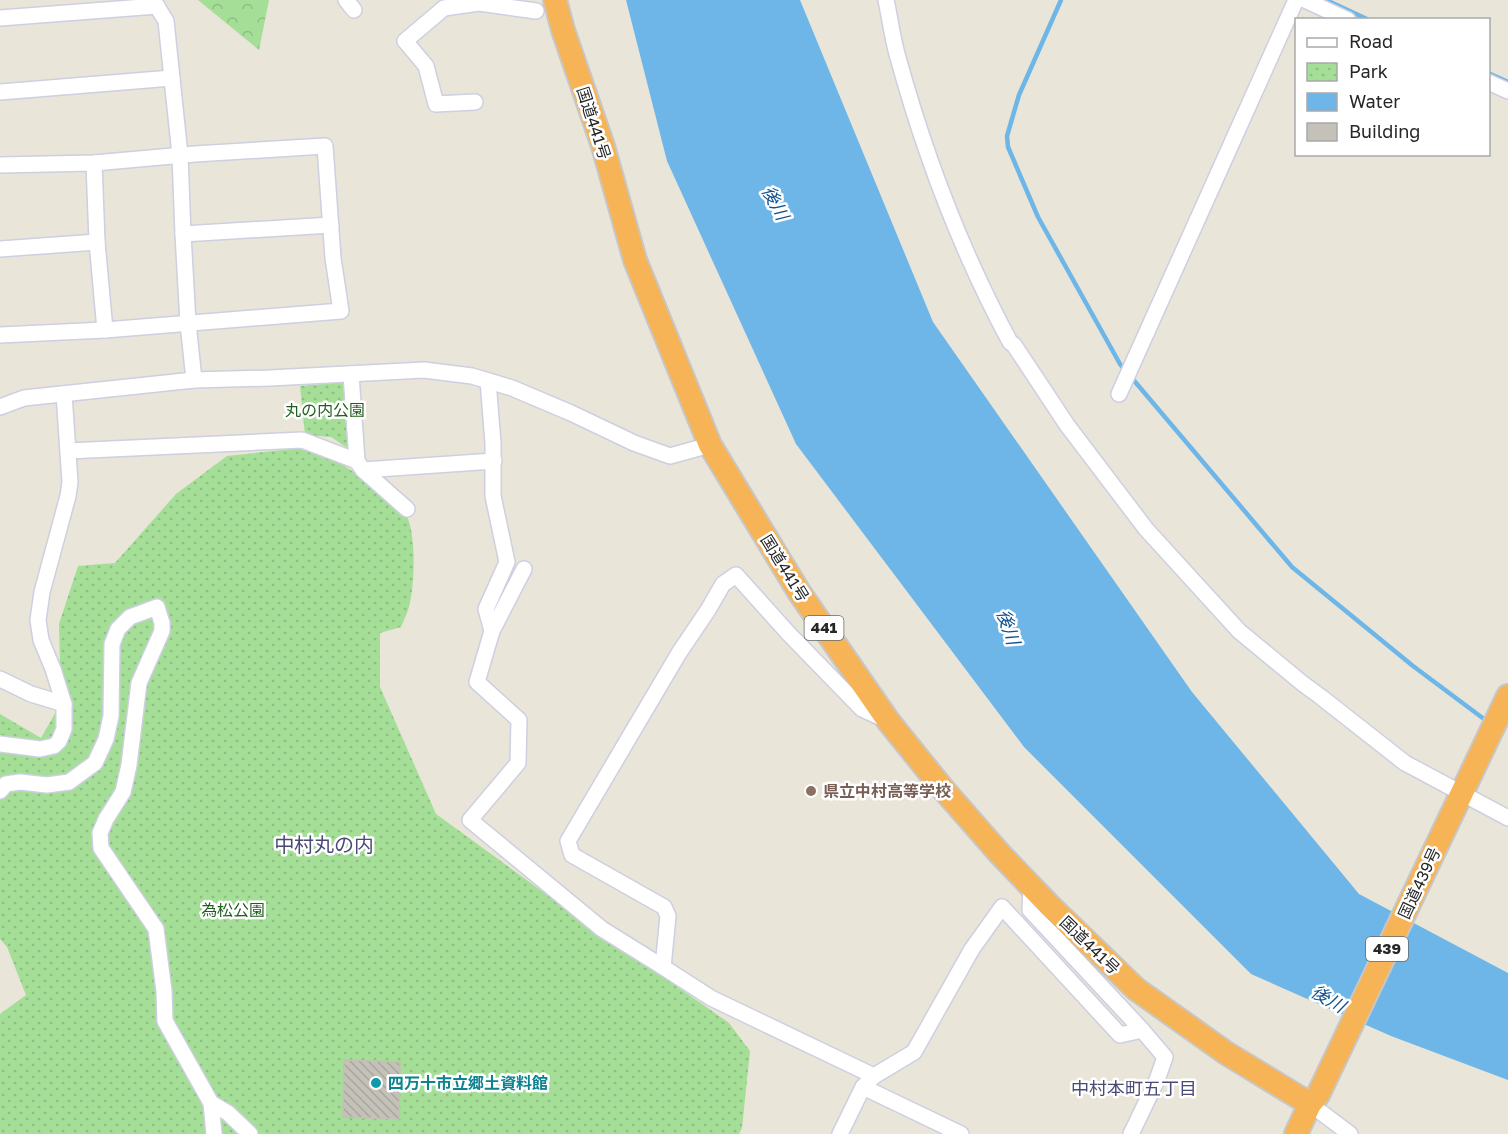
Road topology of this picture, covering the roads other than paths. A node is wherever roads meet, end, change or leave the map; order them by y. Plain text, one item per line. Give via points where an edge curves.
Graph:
1 (522, 0) edge
2 (886, 0) edge
3 (1296, 0) edge
4 (1305, 0) edge
5 (155, 3) edge
6 (546, 5) edge
7 (0, 18) edge
8 (1344, 18) edge
9 (172, 78) junction
10 (1490, 83) edge
11 (1508, 91) edge
12 (0, 92) edge
13 (475, 102) dead end
14 (180, 155) junction
15 (94, 163) junction
16 (0, 165) edge
17 (331, 225) junction
18 (183, 234) junction
19 (96, 242) junction
20 (0, 249) edge
21 (188, 323) junction
22 (105, 330) junction
23 (0, 335) edge
24 (351, 374) junction
25 (194, 380) junction
26 (488, 381) junction
27 (64, 394) junction
28 (1119, 394) dead end
29 (0, 406) edge
30 (710, 445) junction
31 (68, 451) junction
32 (494, 461) junction
33 (360, 466) junction
34 (407, 509) dead end
35 (524, 569) dead end
36 (492, 631) junction
37 (0, 679) edge
38 (1508, 696) edge
39 (64, 704) junction
40 (889, 722) junction
41 (0, 744) edge
42 (0, 791) edge
43 (1459, 799) junction
44 (1508, 818) edge
45 (1031, 887) junction
46 (663, 967) junction
47 (1142, 1030) junction
48 (869, 1081) junction
49 (1314, 1100) junction
50 (211, 1103) junction
51 (934, 1129) edge
52 (214, 1134) edge
53 (250, 1134) edge
54 (840, 1134) edge
55 (961, 1134) edge
56 (1131, 1134) edge
57 (1296, 1134) edge
58 (1350, 1134) edge

1 - 6 street
2 - 43 street via 923,140 958,231 1010,342 1067,425 1146,529 1239,631 1405,763
3 - 28 street
4 - 8 street
5 - 7 street
5 - 9 street via 166,21
6 - 13 street via 479,3 444,8 405,41 426,66 436,104
6 - 30 highway, 国道441号 / 441 via 563,30 603,146 635,260
9 - 12 street
9 - 14 street
10 - 11 street
14 - 15 street
14 - 17 street via 325,146
14 - 18 street
15 - 16 street
15 - 19 street
17 - 18 street
17 - 21 street via 341,311
18 - 21 street
19 - 20 street
19 - 22 street
21 - 22 street
21 - 25 street
22 - 23 street
24 - 25 street
24 - 26 street via 424,370
24 - 33 street
25 - 27 street
26 - 30 street via 670,456
26 - 32 street
27 - 29 street via 24,398
27 - 31 street
30 - 40 highway, 国道441号 / 441 via 799,592
31 - 33 street via 302,440
31 - 39 street via 68,496 38,620 41,640
32 - 33 street
32 - 36 street via 493,496 507,562 486,609
33 - 34 street
35 - 36 street
36 - 46 street via 477,682 519,720 518,762 470,820 602,929
37 - 39 street
38 - 43 highway, 国道439号 / 439
39 - 41 street via 64,729 54,746 40,749
40 - 45 highway, 国道441号 / 441
40 - 46 street via 862,709 736,575 723,584 568,841 572,855 664,907 668,916
42 - 50 street via 6,784 20,782 69,782 95,763 111,716 112,644 118,629 130,617 157,607 162,631 139,683 123,792 100,833 101,848 156,929 165,1021
43 - 44 street
43 - 49 highway, 国道439号 / 439
45 - 47 street via 1030,910
45 - 49 highway, 国道441号 / 441 via 1136,989 1226,1053
46 - 48 street via 711,998
47 - 48 street via 1120,1035 1002,908 972,949 914,1052
47 - 56 street via 1165,1057
48 - 51 street
48 - 54 street
49 - 57 highway, 国道439号 / 439
49 - 58 street
50 - 52 street
50 - 53 street
51 - 55 street

